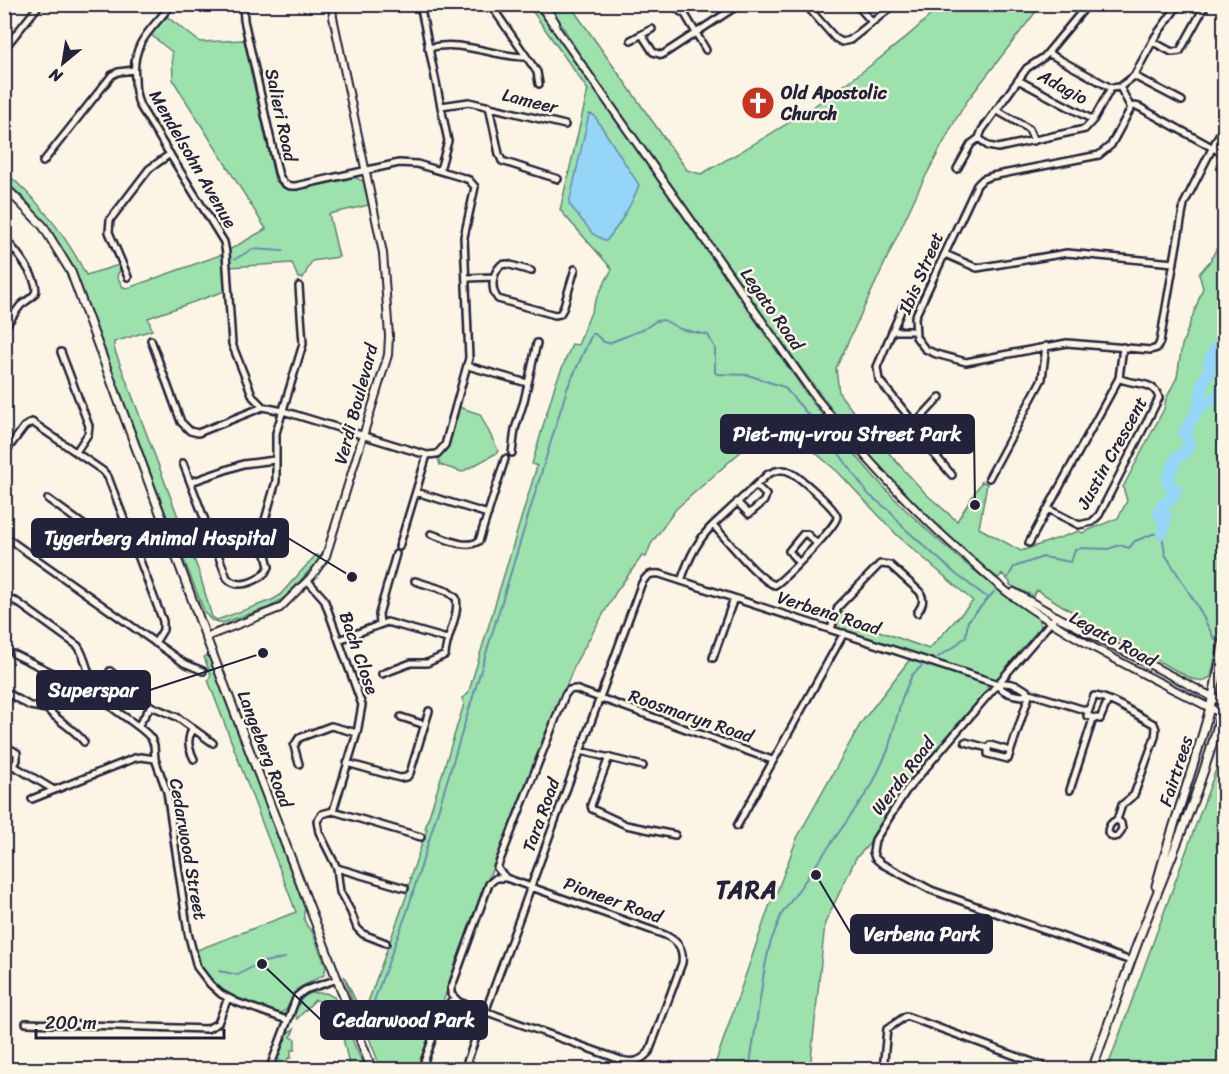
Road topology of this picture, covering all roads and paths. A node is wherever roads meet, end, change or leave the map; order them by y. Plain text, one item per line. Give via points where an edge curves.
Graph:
1 (40, 4) edge
2 (172, 4) edge
3 (243, 4) edge
4 (332, 4) edge
5 (420, 4) edge
6 (490, 4) edge
7 (539, 4) edge
8 (544, 4) edge
9 (673, 4) edge
10 (679, 4) edge
11 (740, 4) edge
12 (805, 4) edge
13 (856, 4) edge
14 (895, 4) edge
15 (1088, 4) edge
16 (1206, 4) edge
17 (1177, 5) edge
18 (682, 13) junction
19 (872, 22) junction
20 (558, 29) junction
21 (652, 29) dead end
22 (695, 33) junction
23 (642, 35) junction
24 (631, 40) dead end
25 (1153, 42) junction
26 (428, 48) junction
27 (4, 49) edge
28 (706, 50) dead end
29 (1048, 53) junction
30 (526, 57) junction
31 (134, 70) junction
32 (1134, 76) junction
33 (1018, 80) junction
34 (540, 84) dead end
35 (1120, 87) junction
36 (1111, 88) junction
37 (1182, 101) dead end
38 (441, 106) junction
39 (489, 106) junction
40 (1131, 108) junction
41 (996, 110) junction
42 (1093, 120) junction
43 (565, 125) dead end
44 (1224, 125) edge
45 (979, 138) junction
46 (1034, 141) junction
47 (1212, 147) junction
48 (170, 154) junction
49 (1224, 154) edge
50 (43, 162) dead end
51 (957, 169) dead end
52 (440, 170) junction
53 (365, 171) junction
54 (558, 179) dead end
55 (4, 186) edge
56 (4, 238) edge
57 (945, 254) junction
58 (1174, 263) junction
59 (575, 269) dead end
60 (531, 271) dead end
61 (128, 277) dead end
62 (493, 277) junction
63 (466, 278) junction
64 (299, 286) dead end
65 (903, 306) dead end
66 (4, 310) edge
67 (13, 316) junction
68 (4, 328) edge
69 (893, 331) junction
70 (915, 331) junction
71 (151, 340) dead end
72 (537, 343) dead end
73 (1046, 346) junction
74 (1123, 347) junction
75 (61, 352) dead end
76 (468, 366) junction
77 (1119, 378) junction
78 (527, 383) junction
79 (253, 397) junction
80 (940, 397) dead end
81 (263, 407) junction
82 (283, 411) junction
83 (248, 413) junction
84 (915, 424) junction
85 (364, 436) junction
86 (76, 452) junction
87 (512, 453) dead end
88 (4, 454) edge
89 (427, 455) junction
90 (505, 459) dead end
91 (275, 460) junction
92 (183, 463) dead end
93 (952, 475) dead end
94 (989, 478) dead end
95 (191, 482) junction
96 (756, 486) junction
97 (416, 492) junction
98 (48, 499) dead end
99 (737, 502) junction
100 (1048, 509) junction
101 (488, 514) junction
102 (713, 525) junction
103 (431, 534) dead end
104 (4, 536) edge
105 (132, 541) junction
106 (1029, 543) dead end
107 (817, 544) junction
108 (399, 547) dead end
109 (396, 554) dead end
110 (798, 562) junction
111 (650, 574) joint
112 (308, 581) junction
113 (415, 581) dead end
114 (681, 581) junction
115 (4, 597) edge
116 (734, 598) junction
117 (917, 613) dead end
118 (1054, 619) junction
119 (380, 624) junction
120 (831, 629) junction
121 (844, 633) junction
122 (206, 637) junction
123 (1224, 637) edge
124 (447, 639) junction
125 (339, 640) junction
126 (155, 643) junction
127 (14, 654) dead end
128 (713, 658) dead end
129 (202, 670) dead end
130 (110, 671) dead end
131 (382, 674) dead end
132 (998, 684) junction
133 (94, 688) junction
134 (4, 691) edge
135 (75, 692) junction
136 (1029, 693) junction
137 (1214, 697) junction
138 (600, 699) junction
139 (1108, 700) junction
140 (1224, 702) edge
141 (151, 706) junction
142 (1211, 708) junction
143 (47, 709) junction
144 (429, 711) dead end
145 (1088, 711) junction
146 (1223, 714) edge
147 (401, 717) dead end
148 (1093, 719) junction
149 (425, 725) junction
150 (138, 726) junction
151 (192, 729) junction
152 (357, 733) junction
153 (84, 742) dead end
154 (965, 742) dead end
155 (213, 743) dead end
156 (4, 745) edge
157 (581, 751) junction
158 (609, 757) junction
159 (155, 759) junction
160 (194, 759) dead end
161 (772, 760) junction
162 (347, 762) junction
163 (299, 764) dead end
164 (643, 765) dead end
165 (14, 766) junction
166 (4, 771) edge
167 (54, 790) junction
168 (1070, 790) dead end
169 (32, 799) dead end
170 (333, 811) junction
171 (1117, 820) dead end
172 (737, 826) dead end
173 (675, 835) dead end
174 (421, 837) dead end
175 (337, 868) junction
176 (506, 878) junction
177 (531, 887) junction
178 (405, 888) dead end
179 (1149, 913) junction
180 (386, 943) dead end
181 (1131, 961) junction
182 (338, 979) junction
183 (228, 998) junction
184 (459, 1002) junction
185 (485, 1011) junction
186 (287, 1020) junction
187 (26, 1023) dead end
188 (269, 1070) edge
189 (372, 1070) edge
190 (421, 1070) edge
191 (464, 1070) edge
192 (883, 1070) edge
193 (1054, 1070) edge
194 (1092, 1070) edge

1 - 27 street
2 - 31 street, Mendelsohn Avenue via 139,45
3 - 53 street, Salieri Road via 280,179 296,186
4 - 53 street, Verdi Boulevard
5 - 26 street
6 - 30 street
7 - 20 street, Legato Road
8 - 20 street, Legato Road
9 - 18 street
10 - 18 street
11 - 22 street
12 - 19 street via 842,42
13 - 19 street
14 - 19 street
15 - 29 street
16 - 25 street via 1180,51 1172,52
17 - 25 street
18 - 22 street
20 - 118 street, Legato Road via 816,398 857,449 903,498 1009,594
21 - 23 street
22 - 23 street via 659,55
22 - 28 street
23 - 24 street
25 - 32 street
26 - 30 street via 454,44
26 - 38 street
29 - 33 street via 1029,65
29 - 36 street
30 - 34 street
31 - 48 street, Mendelsohn Avenue via 138,103
31 - 50 street via 112,75
32 - 35 street
32 - 37 street
33 - 41 street
33 - 42 street, Adagio
35 - 36 street
35 - 40 street
36 - 42 street
38 - 39 street, Lameer via 465,102
38 - 52 street via 448,141
39 - 43 street, Lameer
39 - 54 street, Lameer via 502,160
40 - 47 street via 1138,106
40 - 57 street, Ibis Street via 1109,148 1099,155 984,179 973,192
41 - 45 street
41 - 46 street via 1029,129
42 - 46 street via 1081,131
44 - 47 street, Ibis Street
45 - 46 street via 994,148
45 - 51 street via 971,144
47 - 49 street
47 - 58 street, Ibis Street via 1184,204
48 - 61 street via 149,169 110,220 109,232
48 - 79 street, Mendelsohn Avenue via 224,242 231,338
52 - 53 street via 405,163
52 - 63 street via 469,180 475,188 464,233
53 - 85 street, Verdi Boulevard via 383,253 389,345
55 - 122 main road, Langeberg Road via 43,226 71,272
56 - 67 street via 37,287
57 - 58 street via 977,268 1067,253
57 - 70 street, Ibis Street via 915,317
58 - 74 street, Ibis Street via 1159,345 1151,350
59 - 62 street via 563,309 557,315 498,299 493,291
60 - 62 street via 504,264
62 - 63 street
63 - 76 street
64 - 82 street via 303,344
65 - 69 street
66 - 67 street
67 - 68 street
69 - 70 street
69 - 84 street via 877,374
70 - 73 street, Ibis Street via 921,345 930,352 966,362
71 - 83 street via 187,429 198,433
72 - 78 street
73 - 74 street, Ibis Street via 1067,343
73 - 94 street via 1042,379
74 - 77 street, Justin Crescent
75 - 86 street via 89,426
76 - 78 street
76 - 89 street via 443,448 437,454
77 - 100 street, Justin Crescent
77 - 100 street, Justin Crescent via 1143,383 1158,392 1159,398 1099,515 1092,522 1079,525
78 - 87 street
79 - 81 street, Mendelsohn Avenue
79 - 83 street
80 - 84 street
81 - 82 street
81 - 83 street
82 - 85 street
82 - 91 street via 275,438
84 - 93 street via 927,446
85 - 89 street
85 - 112 street, Verdi Boulevard via 330,547
86 - 88 street via 32,422
86 - 105 street via 108,477
89 - 97 street
90 - 101 street
91 - 95 street via 243,464
91 - 95 street via 276,481 261,534 269,567 262,576 239,585 224,573
92 - 95 street
96 - 99 street
96 - 99 street via 766,495 749,514
96 - 107 street via 768,474 782,470 791,472 816,493 837,518
97 - 101 street
97 - 108 street
98 - 105 street via 107,542 119,545
99 - 102 street
100 - 106 street, Justin Crescent
101 - 103 street via 480,539 474,544
102 - 110 street via 771,584 777,584
102 - 114 street via 694,550
104 - 126 street
105 - 126 street via 163,621 163,630
107 - 110 street
107 - 110 street via 803,534 789,551
109 - 119 street via 379,614
111 - 114 street, Verbena Road
111 - 138 street, Tara Road via 641,585
112 - 122 street, Verdi Boulevard via 280,608
112 - 125 street, Bach Close via 324,599
113 - 124 street via 447,591 456,598 457,609
114 - 116 street, Verbena Road
115 - 133 street via 74,642 82,652
116 - 120 street, Verbena Road
116 - 128 street
117 - 120 street via 923,603 920,592 890,566 880,564 838,607
118 - 132 street, Werda Road
118 - 137 street, Legato Road
118 - 142 street, Legato Road via 1090,645
119 - 124 street via 396,624
119 - 125 street
120 - 121 street, Verbena Road
121 - 132 street, Verbena Road
121 - 161 street
122 - 182 main road, Langeberg Road
123 - 137 main road, Fairtrees
124 - 131 street via 443,658 411,663
125 - 152 street, Bach Close via 362,701
126 - 129 street
127 - 135 street via 59,676
130 - 141 street
132 - 136 street, Verbena Road via 1006,683
132 - 181 street, Werda Road via 906,791 875,840 874,855 882,864 930,890
133 - 135 street
133 - 150 street via 104,701
134 - 143 street via 30,706
135 - 143 street
136 - 145 street, Verbena Road
136 - 154 street via 1006,759 988,754 988,748
137 - 140 street, Legato Road
137 - 142 main road, Fairtrees
138 - 157 street, Tara Road
138 - 161 street, Roosmaryn Road
138 - 176 street, Roosmaryn Road via 571,689 565,695 497,866
139 - 145 street via 1095,695
139 - 148 street via 1100,719
139 - 171 street via 1154,724 1156,729 1134,795 1122,805
140 - 146 main road, Fairtrees
141 - 150 street
141 - 151 street via 170,713
142 - 146 street, Legato Road
142 - 179 main road, Fairtrees
143 - 153 street
144 - 149 street
145 - 148 street via 1086,716
146 - 179 main road, Fairtrees
147 - 149 street
148 - 168 street
149 - 162 street via 405,778
150 - 159 street via 154,745
151 - 155 street
151 - 160 street via 188,742
152 - 162 street, Bach Close
152 - 163 street via 333,726 299,738 294,746
156 - 165 street via 16,753
157 - 158 street
157 - 177 street, Tara Road
158 - 164 street
158 - 173 street via 592,809 626,825
159 - 167 street, Cedarwood Street via 135,758
159 - 183 street, Cedarwood Street via 169,803 192,954 204,978
161 - 172 street
162 - 170 street, Bach Close
165 - 166 street
165 - 167 street
167 - 169 street, Cedarwood Street
170 - 174 street
170 - 175 street, Bach Close via 322,814 317,824
175 - 178 street
175 - 180 street via 340,892 357,928
176 - 177 street, Pioneer Road
176 - 184 street via 496,878 489,884 451,989
177 - 185 street, Tara Road
177 - 185 street, Pioneer Road via 671,938 682,950 682,963 649,1052 634,1062 621,1060
179 - 181 main road, Fairtrees
181 - 194 main road, Fairtrees
182 - 186 street via 301,993
182 - 189 main road, Langeberg Road
183 - 186 street, Cedarwood Street
183 - 187 street via 218,1023 210,1029
184 - 185 street, Pioneer Road
184 - 190 street via 444,1008
185 - 191 street, Tara Road
186 - 188 street
192 - 193 street via 886,1031 906,1016

